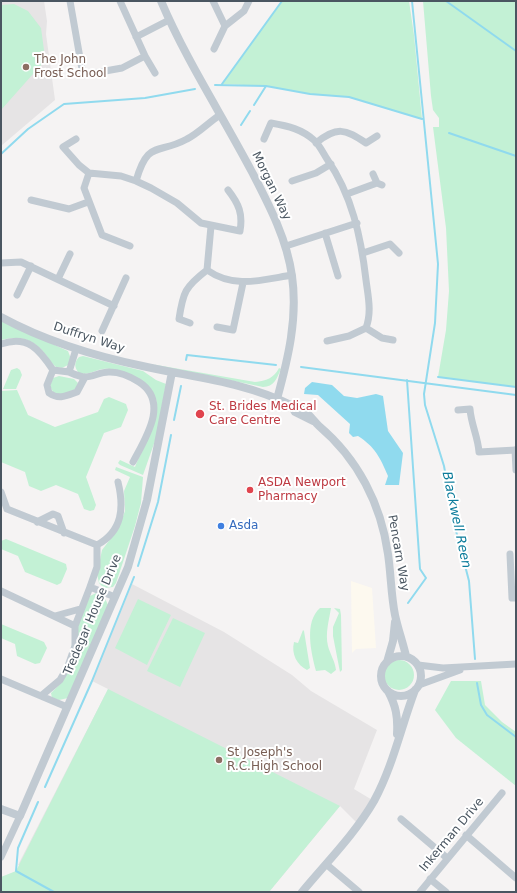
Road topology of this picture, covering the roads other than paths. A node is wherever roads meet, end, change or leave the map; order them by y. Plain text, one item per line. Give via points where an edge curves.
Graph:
1 (70, 1) edge
2 (120, 1) edge
3 (161, 1) edge
4 (213, 1) edge
5 (249, 1) edge
6 (169, 20) junction
7 (225, 26) junction
8 (136, 37) junction
9 (214, 49) dead end
10 (145, 56) junction
11 (155, 73) dead end
12 (220, 115) junction
13 (376, 136) dead end
14 (76, 138) dead end
15 (264, 139) dead end
16 (316, 143) junction
17 (331, 164) junction
18 (89, 173) junction
19 (373, 174) dead end
20 (136, 181) junction
21 (292, 181) dead end
22 (228, 190) dead end
23 (347, 194) junction
24 (31, 200) dead end
25 (88, 202) junction
26 (357, 223) junction
27 (211, 226) junction
28 (325, 233) junction
29 (130, 246) dead end
30 (286, 246) junction
31 (363, 253) junction
32 (399, 253) dead end
33 (70, 254) dead end
34 (1, 263) edge
35 (31, 266) junction
36 (206, 270) junction
37 (292, 275) junction
38 (338, 276) dead end
39 (126, 278) dead end
40 (58, 279) junction
41 (242, 283) junction
42 (17, 295) dead end
43 (114, 306) junction
44 (1, 317) edge
45 (190, 322) dead end
46 (217, 327) dead end
47 (366, 328) junction
48 (102, 331) dead end
49 (393, 340) dead end
50 (327, 341) dead end
51 (1, 344) edge
52 (76, 348) junction
53 (53, 370) junction
54 (69, 372) junction
55 (172, 372) junction
56 (84, 377) junction
57 (277, 398) junction
58 (458, 410) dead end
59 (516, 450) edge
60 (133, 462) dead end
61 (516, 470) edge
62 (118, 482) dead end
63 (1, 492) edge
64 (4, 510) edge
65 (37, 522) junction
66 (64, 533) junction
67 (97, 546) junction
68 (510, 554) dead end
69 (90, 587) junction
70 (1, 591) edge
71 (115, 597) junction
72 (516, 598) edge
73 (80, 609) junction
74 (395, 615) junction
75 (55, 616) junction
76 (75, 626) junction
77 (406, 656) junction
78 (387, 662) junction
79 (516, 664) edge
80 (418, 666) junction
81 (468, 668) junction
82 (1, 679) edge
83 (417, 687) junction
84 (387, 690) junction
85 (41, 696) junction
86 (68, 707) junction
87 (397, 742) junction
88 (502, 793) dead end
89 (1, 809) edge
90 (20, 816) junction
91 (401, 819) dead end
92 (466, 835) junction
93 (1, 857) edge
94 (447, 858) junction
95 (326, 864) junction
96 (516, 878) edge
97 (430, 879) junction
98 (302, 892) edge
99 (359, 892) edge
100 (420, 892) edge
101 (446, 892) edge

1 - 10 street via 83,75 122,68
2 - 8 street
3 - 6 street, Morgan Way
4 - 7 street
5 - 7 street via 244,11
6 - 8 street
6 - 12 street, Morgan Way
7 - 9 street
8 - 10 street
10 - 11 street
12 - 20 street via 188,139 149,154
12 - 30 street, Morgan Way via 266,201
13 - 16 street via 366,143 350,132 337,130
14 - 18 street via 63,147 78,165
15 - 16 street via 271,122 305,133
16 - 17 street
17 - 21 street via 316,173
17 - 23 street
18 - 20 street via 121,176
18 - 25 street via 84,188
19 - 23 street via 379,184
20 - 27 street via 177,203 201,222
22 - 27 street via 239,208 243,234
23 - 26 street
24 - 25 street via 70,209
25 - 29 street via 102,235
26 - 28 street
26 - 31 street
27 - 36 street
28 - 30 street
28 - 38 street
30 - 37 street, Morgan Way
31 - 32 street via 390,244
31 - 47 street via 370,307
33 - 40 street
34 - 35 street via 22,262
35 - 40 street
35 - 42 street
36 - 41 street via 218,277
36 - 45 street via 189,284 183,296 179,319
37 - 41 street
37 - 57 street, Morgan Way via 292,336
39 - 43 street
40 - 43 street
41 - 46 street via 234,330
43 - 48 street
44 - 52 street, Duffryn Way
47 - 49 street via 382,338
47 - 50 street via 349,336
51 - 53 street via 16,341 33,345
52 - 54 street
52 - 55 street, Duffryn Way
53 - 54 street
53 - 56 street via 47,388 49,393 56,397 77,392
54 - 56 street
55 - 57 street, Pencarn Way via 235,383
55 - 71 street, Tredegar House Drive via 141,524 128,567
56 - 60 street via 99,372 113,372 137,381 151,394 154,416
57 - 74 street, Pencarn Way via 291,405 295,412 314,421 334,440 366,484 377,507 385,537
58 - 59 street via 470,410 479,452
59 - 61 street
62 - 67 street via 122,501 119,519 108,538
63 - 64 street
64 - 65 street
65 - 66 street
65 - 66 street via 53,514 58,516
66 - 67 street
67 - 69 street via 97,566
68 - 72 street via 512,598
69 - 71 street
69 - 73 street
70 - 75 street
71 - 86 street, Tredegar House Drive
73 - 75 street
73 - 76 street
74 - 77 street, Pencarn Way
74 - 78 street, Pencarn Way via 393,641
75 - 76 street
76 - 85 street via 75,646 68,666 60,680
77 - 78 street via 396,657
77 - 80 street
78 - 84 street via 381,676
79 - 81 street
80 - 81 street
80 - 83 street via 420,672
81 - 83 street
82 - 85 street
83 - 84 street via 404,696
83 - 87 street
84 - 87 street via 397,714
85 - 86 street
86 - 90 street, Tredegar House Drive
87 - 95 street via 390,767 374,801
88 - 92 street, Inkerman Drive
89 - 90 street
90 - 93 street, Tredegar House Drive
91 - 94 street
92 - 94 street, Inkerman Drive
92 - 96 street
94 - 97 street, Inkerman Drive
95 - 98 street
95 - 99 street
97 - 100 street, Inkerman Drive
97 - 101 street

